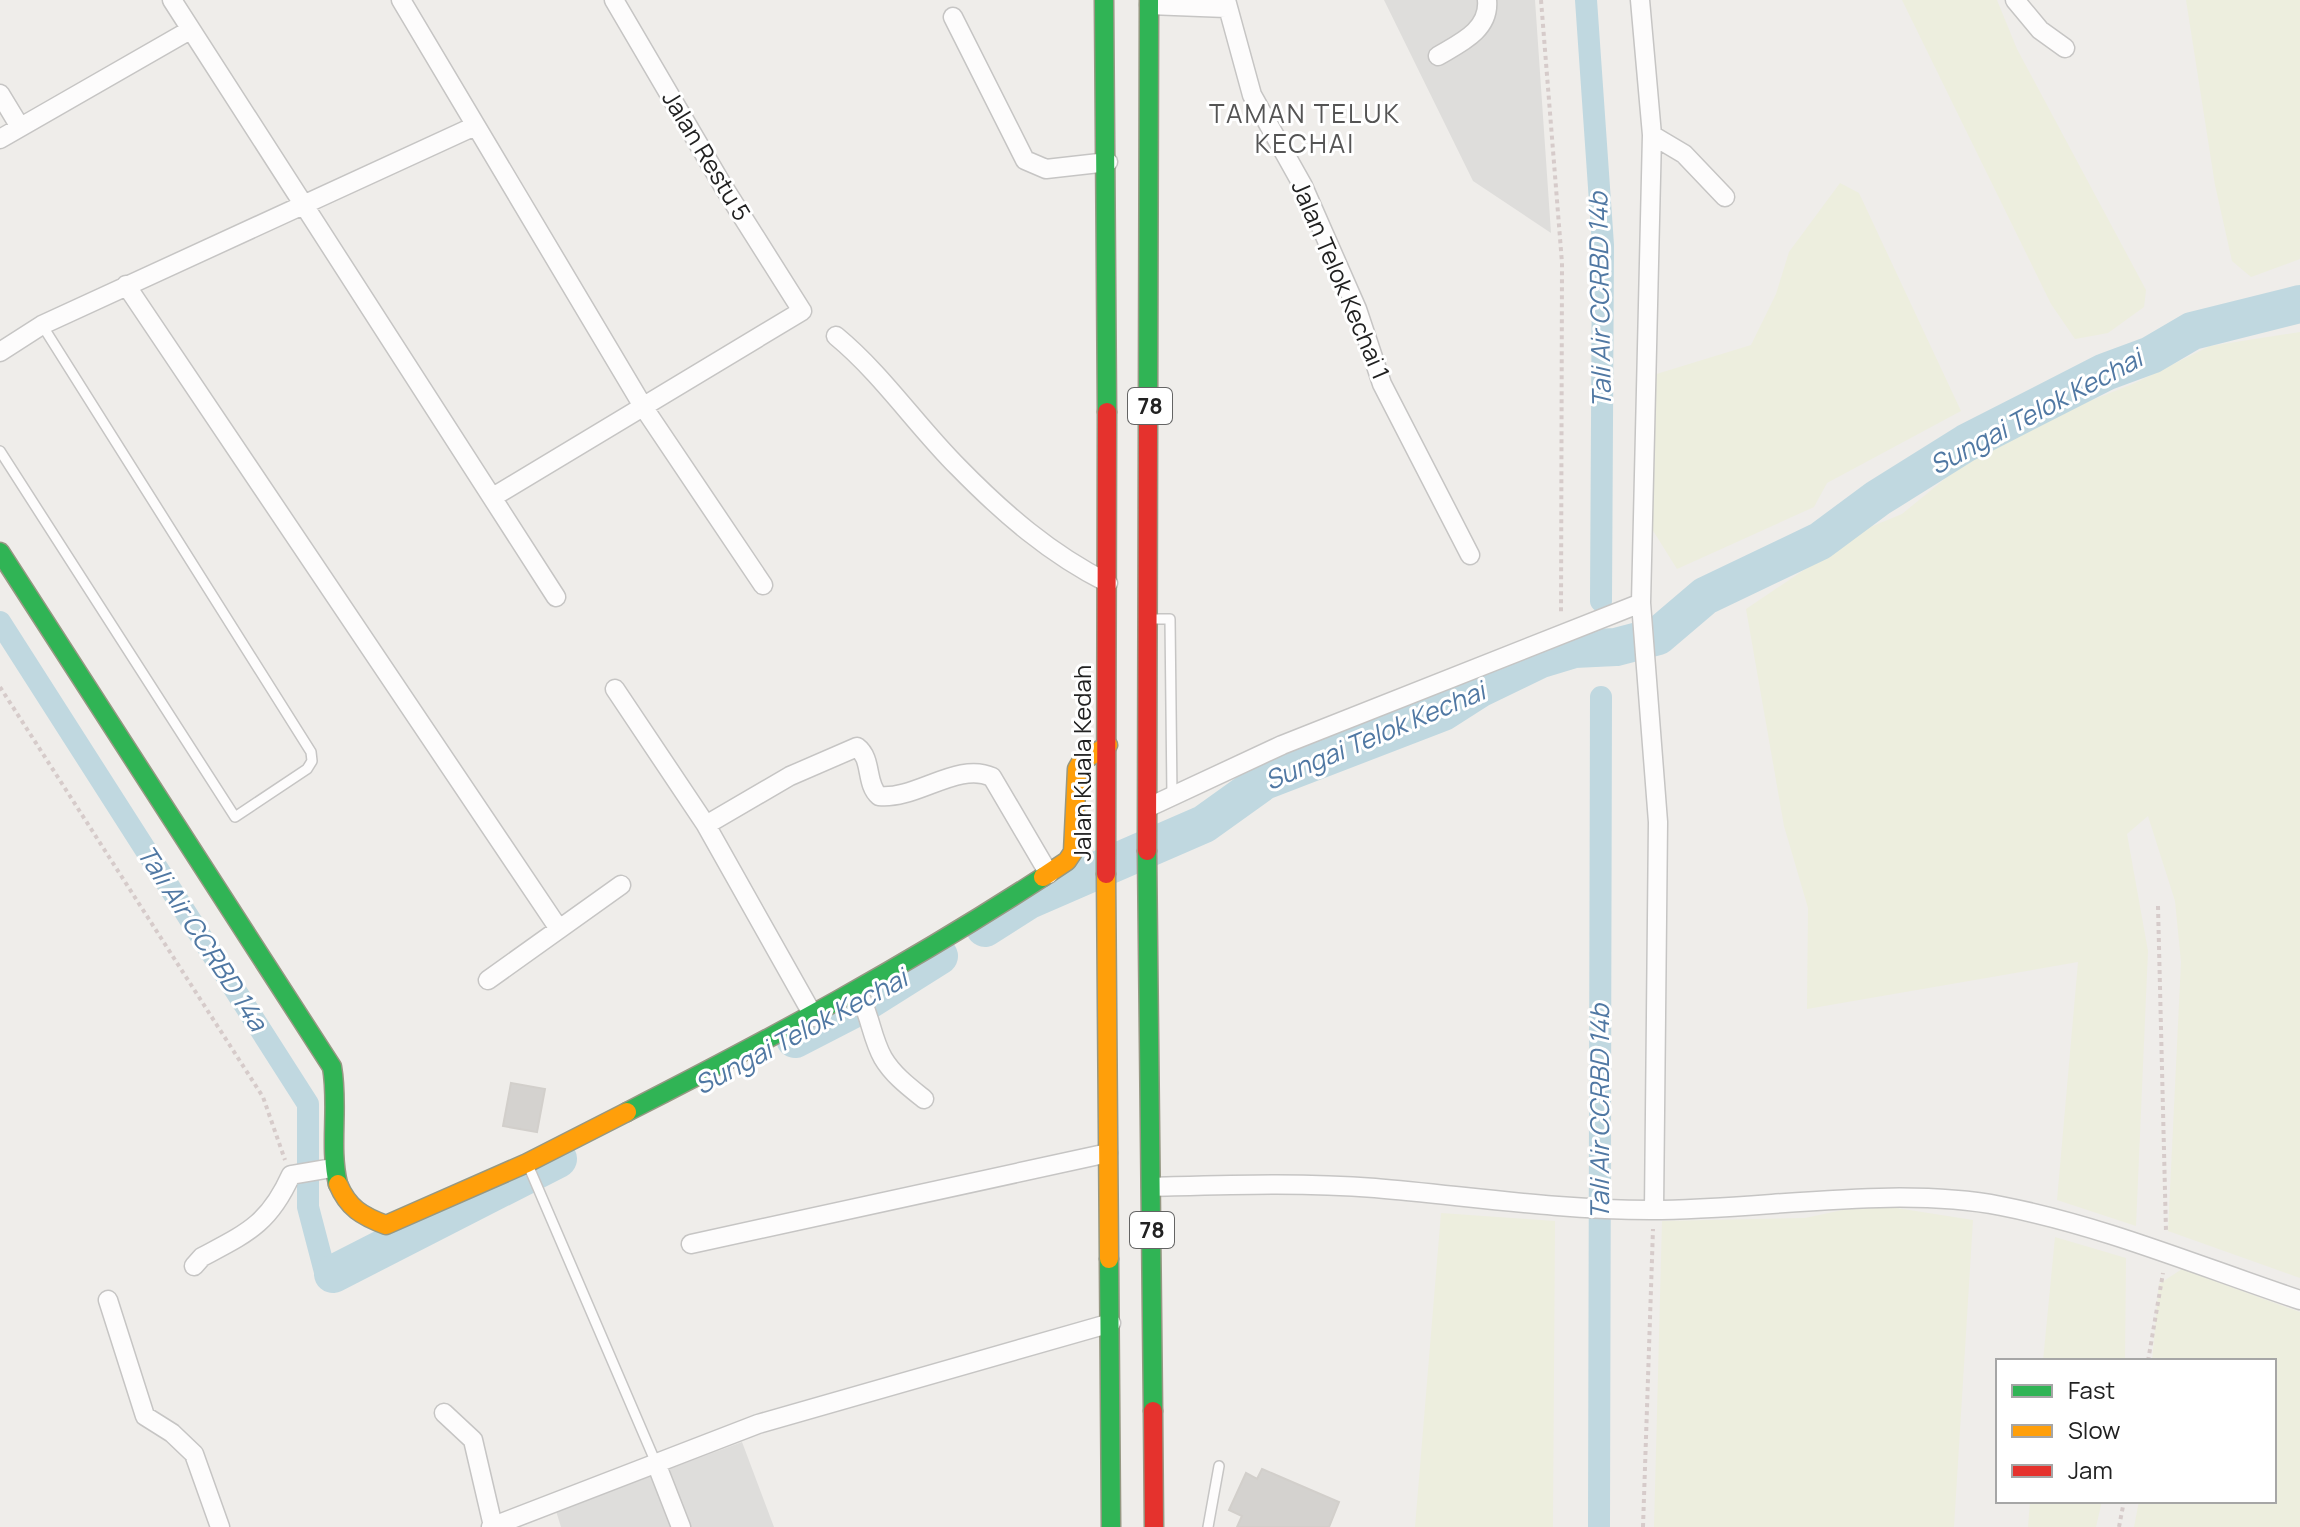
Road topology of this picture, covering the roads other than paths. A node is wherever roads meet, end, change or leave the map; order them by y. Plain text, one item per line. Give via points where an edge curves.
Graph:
1 (172, 0) edge
2 (401, 0) edge
3 (614, 0) edge
4 (1104, 0) edge
5 (1487, 0) edge
6 (1640, 0) edge
7 (2015, 0) edge
8 (1149, 2) edge
9 (1226, 4) edge
10 (953, 17) dead end
11 (190, 30) junction
12 (2065, 48) dead end
13 (1438, 56) dead end
14 (0, 94) edge
15 (475, 126) junction
16 (20, 127) junction
17 (1652, 135) junction
18 (0, 139) edge
19 (1108, 162) junction
20 (1725, 197) dead end
21 (307, 205) junction
22 (126, 285) junction
23 (42, 325) junction
24 (836, 336) dead end
25 (0, 352) edge
26 (644, 408) junction
27 (0, 451) edge
28 (493, 497) junction
29 (0, 552) edge
30 (1470, 555) dead end
31 (1108, 583) junction
32 (763, 585) dead end
33 (556, 597) dead end
34 (1641, 603) junction
35 (1148, 619) junction
36 (615, 689) dead end
37 (1108, 745) junction
38 (1172, 796) junction
39 (1149, 810) junction
40 (706, 825) junction
41 (1049, 874) junction
42 (621, 885) dead end
43 (559, 929) junction
44 (488, 980) dead end
45 (863, 1001) junction
46 (814, 1017) junction
47 (924, 1099) dead end
48 (1108, 1153) junction
49 (528, 1164) junction
50 (330, 1169) junction
51 (1151, 1187) junction
52 (1646, 1210) junction
53 (691, 1244) dead end
54 (194, 1266) dead end
55 (108, 1300) dead end
56 (2300, 1300) edge
57 (1111, 1323) junction
58 (444, 1413) dead end
59 (656, 1463) junction
60 (1219, 1466) dead end
61 (220, 1527) edge
62 (492, 1527) edge
63 (681, 1527) edge
64 (1111, 1527) edge
65 (1154, 1527) edge
66 (1208, 1527) edge

1 - 11 street
2 - 15 street
3 - 26 street, Jalan Restu 5 via 802,311
4 - 19 main road, Jalan Kuala Kedah / 78
5 - 13 street via 1479,29
6 - 17 street
7 - 12 street via 2040,30
8 - 9 street
8 - 35 main road, 78
9 - 30 street, Jalan Telok Kechai 1 via 1252,95 1303,186 1357,309 1382,384
10 - 19 street via 1025,160 1046,169
11 - 16 street
11 - 21 street
14 - 16 street
15 - 21 street
15 - 26 street
16 - 18 street
17 - 20 street via 1684,154
17 - 34 street
19 - 31 main road, Jalan Kuala Kedah / 78
21 - 22 street
21 - 28 street
22 - 23 street
22 - 43 street
23 - 25 street
23 - 27 lane via 311,752 307,769 235,817
24 - 31 street via 957,467 1030,535
26 - 28 street
26 - 32 street
28 - 33 street
29 - 50 main road via 332,1067 340,1100
31 - 37 main road, Jalan Kuala Kedah / 78
34 - 38 street via 1282,745
34 - 52 street via 1658,822
35 - 38 lane via 1170,619
35 - 39 main road, 78
36 - 40 street
37 - 41 main road via 1078,766 1073,852
37 - 48 main road, Jalan Kuala Kedah / 78
38 - 39 street
39 - 51 main road, 78
40 - 41 street via 790,776 857,747 865,755 879,796 977,771 992,777
40 - 46 street
41 - 45 main road via 918,958
42 - 43 street
43 - 44 street
45 - 46 main road
45 - 47 street via 884,1060
46 - 49 main road
48 - 53 street
48 - 57 main road, Jalan Kuala Kedah / 78
49 - 50 main road via 386,1225 348,1205
49 - 59 lane
50 - 54 street via 293,1174 265,1219
51 - 52 street via 1358,1187
51 - 65 main road, 78
52 - 56 street via 1958,1200 2001,1206 2166,1252
55 - 61 street via 136,1392 151,1422 194,1454
57 - 59 street via 793,1413
57 - 64 main road, Jalan Kuala Kedah / 78
58 - 62 street via 473,1440
59 - 62 street
59 - 63 street
60 - 66 lane

